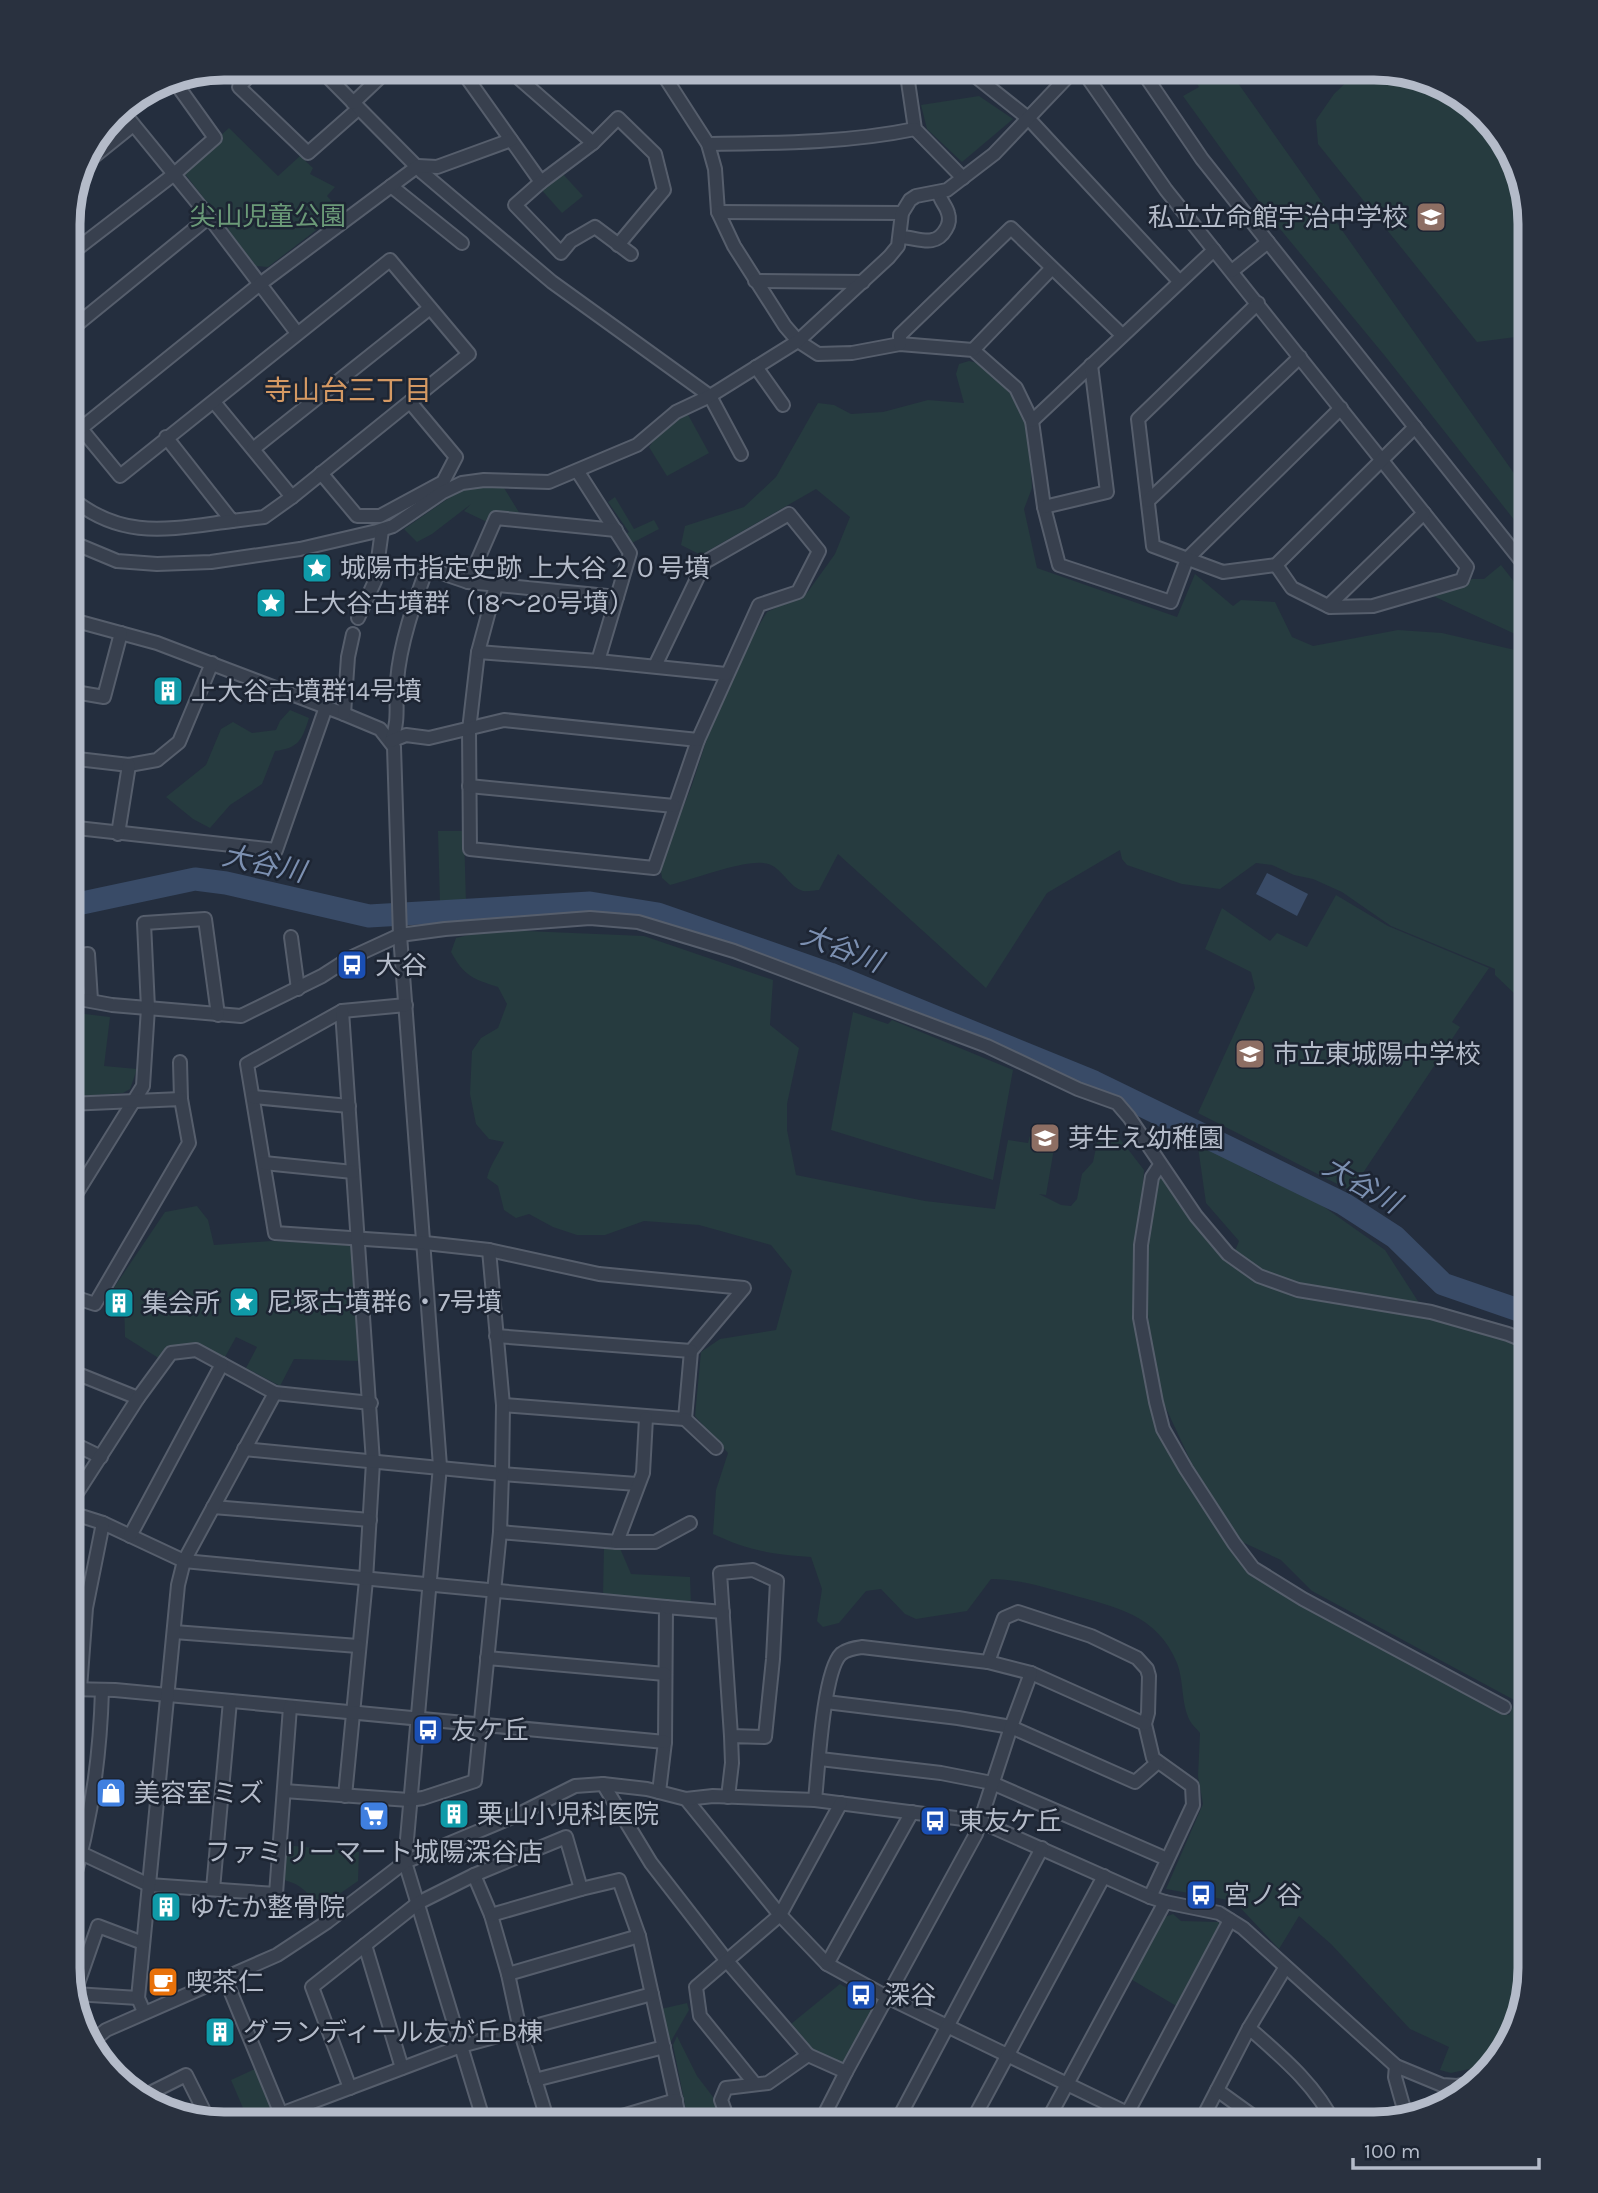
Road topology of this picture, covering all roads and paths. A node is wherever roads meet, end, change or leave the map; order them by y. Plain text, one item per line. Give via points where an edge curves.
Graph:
1 (244, 81) edge
2 (331, 81) edge
3 (378, 81) edge
4 (469, 81) edge
5 (522, 81) edge
6 (668, 81) edge
7 (908, 81) edge
8 (981, 81) edge
9 (1064, 81) edge
10 (1090, 81) edge
11 (1149, 81) edge
12 (178, 88) edge
13 (355, 106) junction
14 (128, 118) edge
15 (1028, 118) junction
16 (133, 125) junction
17 (915, 130) junction
18 (511, 139) junction
19 (593, 143) junction
20 (708, 144) junction
21 (101, 151) edge
22 (418, 166) junction
23 (173, 175) junction
24 (963, 178) junction
25 (541, 182) junction
26 (391, 186) junction
27 (939, 193) junction
28 (719, 212) junction
29 (902, 214) junction
30 (209, 217) junction
31 (900, 237) junction
32 (1268, 242) junction
33 (462, 243) dead end
34 (618, 245) junction
35 (81, 246) edge
36 (1214, 250) junction
37 (631, 254) dead end
38 (1052, 268) junction
39 (1232, 271) junction
40 (755, 281) junction
41 (1180, 281) junction
42 (863, 282) junction
43 (260, 284) junction
44 (1258, 303) junction
45 (430, 307) junction
46 (81, 321) edge
47 (298, 333) junction
48 (1122, 335) junction
49 (798, 341) junction
50 (900, 344) junction
51 (973, 350) junction
52 (1300, 357) junction
53 (1091, 365) junction
54 (756, 367) junction
55 (710, 396) junction
56 (214, 402) junction
57 (410, 402) junction
58 (783, 405) dead end
59 (1341, 408) junction
60 (1032, 421) junction
61 (81, 427) edge
62 (1415, 427) junction
63 (81, 429) edge
64 (166, 438) junction
65 (253, 449) junction
66 (741, 454) dead end
67 (1382, 460) junction
68 (578, 472) junction
69 (321, 473) junction
70 (292, 497) junction
71 (1148, 500) junction
72 (81, 504) edge
73 (1044, 507) junction
74 (1424, 513) junction
75 (232, 522) junction
76 (382, 530) junction
77 (616, 530) junction
78 (81, 546) edge
79 (1518, 557) edge
80 (1187, 559) junction
81 (1276, 565) junction
82 (468, 582) junction
83 (496, 585) junction
84 (617, 597) junction
85 (1328, 606) junction
86 (358, 618) dead end
87 (81, 622) edge
88 (121, 633) junction
89 (353, 634) dead end
90 (478, 652) junction
91 (598, 661) junction
92 (212, 663) junction
93 (654, 666) junction
94 (726, 674) junction
95 (81, 693) edge
96 (326, 708) junction
97 (344, 714) junction
98 (469, 730) junction
99 (698, 740) junction
100 (391, 741) junction
101 (81, 759) edge
102 (129, 765) junction
103 (469, 786) junction
104 (674, 806) junction
105 (81, 829) edge
106 (118, 834) junction
107 (400, 929) junction
108 (291, 937) dead end
109 (81, 955) edge
110 (298, 989) junction
111 (81, 999) edge
112 (91, 1000) junction
113 (406, 1005) junction
114 (148, 1008) junction
115 (342, 1011) junction
116 (218, 1015) junction
117 (180, 1062) dead end
118 (253, 1097) junction
119 (181, 1099) junction
120 (133, 1100) junction
121 (80, 1103) edge
122 (349, 1106) junction
123 (264, 1163) junction
124 (1160, 1165) junction
125 (354, 1172) junction
126 (80, 1187) edge
127 (358, 1239) junction
128 (425, 1243) junction
129 (489, 1250) junction
130 (80, 1299) edge
131 (496, 1336) junction
132 (1518, 1338) edge
133 (691, 1351) junction
134 (222, 1364) junction
135 (80, 1375) edge
136 (275, 1393) junction
137 (138, 1398) junction
138 (371, 1403) junction
139 (503, 1405) junction
140 (646, 1418) junction
141 (685, 1419) junction
142 (80, 1447) edge
143 (716, 1448) dead end
144 (244, 1449) junction
145 (101, 1457) junction
146 (373, 1462) junction
147 (440, 1466) junction
148 (502, 1474) junction
149 (637, 1484) junction
150 (80, 1490) edge
151 (213, 1507) junction
152 (80, 1515) edge
153 (370, 1520) junction
154 (103, 1523) junction
155 (690, 1523) dead end
156 (500, 1532) junction
157 (130, 1536) junction
158 (617, 1542) junction
159 (184, 1561) junction
160 (366, 1580) junction
161 (428, 1585) junction
162 (493, 1591) junction
163 (666, 1607) junction
164 (723, 1612) junction
165 (174, 1632) junction
166 (358, 1646) junction
167 (80, 1647) edge
168 (487, 1658) junction
169 (988, 1662) junction
170 (1031, 1673) junction
171 (665, 1674) junction
172 (80, 1689) edge
173 (102, 1690) junction
174 (166, 1695) junction
175 (230, 1701) junction
176 (827, 1702) junction
177 (290, 1707) junction
178 (1504, 1707) dead end
179 (353, 1713) junction
180 (417, 1718) junction
181 (482, 1724) junction
182 (1145, 1724) junction
183 (1011, 1727) junction
184 (731, 1736) junction
185 (665, 1742) junction
186 (820, 1759) junction
187 (1158, 1762) junction
188 (992, 1783) junction
189 (603, 1784) junction
190 (284, 1791) junction
191 (659, 1792) junction
192 (345, 1796) junction
193 (728, 1797) junction
194 (686, 1799) junction
195 (409, 1800) junction
196 (815, 1800) junction
197 (841, 1803) junction
198 (912, 1812) junction
199 (979, 1821) junction
200 (1042, 1848) junction
201 (83, 1854) junction
202 (1167, 1858) junction
203 (405, 1862) junction
204 (80, 1863) edge
205 (474, 1875) junction
206 (1104, 1876) junction
207 (149, 1885) junction
208 (213, 1889) junction
209 (581, 1889) junction
210 (1150, 1897) junction
211 (1165, 1902) junction
212 (418, 1903) junction
213 (491, 1915) junction
214 (780, 1915) junction
215 (1230, 1920) junction
216 (639, 1936) junction
217 (144, 1943) junction
218 (365, 1945) junction
219 (727, 1961) junction
220 (827, 1964) junction
221 (1285, 1968) junction
222 (508, 1973) junction
223 (81, 1976) edge
224 (225, 1978) junction
225 (83, 1994) edge
226 (652, 1994) junction
227 (887, 1997) junction
228 (138, 1998) junction
229 (144, 2012) junction
230 (947, 2025) junction
231 (1249, 2028) junction
232 (520, 2030) junction
233 (98, 2037) edge
234 (461, 2046) junction
235 (664, 2047) junction
236 (1008, 2054) junction
237 (808, 2055) junction
238 (1396, 2066) junction
239 (402, 2068) junction
240 (846, 2072) junction
241 (535, 2080) junction
242 (1068, 2082) junction
243 (755, 2084) junction
244 (350, 2088) junction
245 (1454, 2088) edge
246 (1217, 2090) junction
247 (151, 2092) edge
248 (676, 2100) junction
249 (1404, 2109) edge
250 (204, 2111) edge
251 (280, 2112) edge
252 (286, 2112) edge
253 (481, 2112) edge
254 (545, 2112) edge
255 (634, 2112) edge
256 (678, 2112) edge
257 (726, 2112) edge
258 (825, 2112) edge
259 (902, 2112) edge
260 (977, 2112) edge
261 (1052, 2112) edge
262 (1128, 2112) joint
263 (1206, 2112) edge
264 (1247, 2112) edge
265 (1329, 2112) edge

1 - 13 street via 239,87 308,153
2 - 13 street
3 - 13 street
4 - 18 street
5 - 19 street
6 - 20 street
7 - 17 street
8 - 15 street
9 - 15 street
10 - 36 street
11 - 32 street via 1202,159
12 - 23 street via 215,138
13 - 22 street
14 - 16 street
15 - 24 street
15 - 41 street
16 - 21 street
16 - 23 street
17 - 20 street via 874,138
17 - 24 street
18 - 22 street via 437,167
18 - 25 street
19 - 25 street
19 - 34 street via 618,118 655,154 664,190
20 - 28 street
22 - 26 street
22 - 55 street via 552,282
23 - 30 street
23 - 35 street
24 - 27 street
25 - 34 street via 515,205 561,253 595,227
26 - 33 street
26 - 43 street
27 - 29 street via 916,196
27 - 31 street via 949,219 944,233 931,241
28 - 29 street
28 - 40 street
29 - 31 street
30 - 43 street
30 - 46 street
31 - 42 street via 889,257
32 - 39 street
32 - 62 street
34 - 37 street
36 - 39 street
36 - 41 street
38 - 48 street
38 - 50 street via 1012,229 900,335
38 - 51 street
39 - 44 street
40 - 42 street
40 - 49 street
41 - 48 street
42 - 49 street
43 - 47 street
43 - 61 street
44 - 52 street
44 - 71 street via 1138,419
45 - 47 street via 390,260
45 - 57 street via 469,354
45 - 65 street
47 - 56 street
48 - 53 street
49 - 50 street via 818,354
49 - 54 street
50 - 51 street
51 - 60 street via 1016,388
52 - 59 street
52 - 71 street
53 - 60 street
53 - 73 street via 1107,492
54 - 55 street
54 - 58 street
55 - 66 street
55 - 68 street via 676,412 637,446
56 - 64 street
56 - 65 street
57 - 69 street
57 - 69 street via 456,457 443,482 380,516 356,516
59 - 67 street
59 - 80 street
60 - 73 street
62 - 67 street
62 - 79 street
63 - 64 street via 120,476
64 - 75 street
65 - 70 street
67 - 74 street
67 - 81 street
68 - 76 street via 549,482 462,483
68 - 77 street
69 - 70 street
70 - 75 street via 264,517
71 - 80 street via 1153,546
72 - 75 street via 110,522 139,530
73 - 80 street via 1059,565 1171,601
74 - 85 street
74 - 85 street via 1467,567 1462,580 1373,606
76 - 78 street via 300,549 211,562 117,561
76 - 86 street via 375,581
77 - 82 street via 496,518
77 - 84 street via 630,554
80 - 81 street via 1223,572
81 - 85 street via 1292,588
82 - 83 street
82 - 100 street via 427,568 402,652 397,728
83 - 84 street
83 - 90 street
84 - 91 street
87 - 88 street
88 - 92 street
88 - 95 street via 104,697
89 - 97 street
90 - 91 street
90 - 98 street
91 - 93 street
92 - 96 street
92 - 102 street via 179,742 157,760
93 - 94 street
93 - 94 street via 705,562 789,514 819,551 798,592 759,605
94 - 99 street
96 - 97 street
96 - 106 street via 276,850
97 - 100 street via 380,729
98 - 99 street via 504,720
98 - 100 street via 429,738 406,735
98 - 103 street
99 - 104 street
100 - 107 street
101 - 102 street
102 - 106 street
103 - 104 street
103 - 104 street via 470,849 654,868
105 - 106 street
107 - 110 street
107 - 113 street
107 - 124 street via 590,918 638,922 734,951 975,1041 1117,1103
108 - 110 street
109 - 112 street via 88,954
110 - 116 street via 241,1016
111 - 112 street
112 - 114 street
113 - 115 street
113 - 128 street
114 - 116 street
114 - 116 street via 144,923 205,919
114 - 120 street via 143,1086
115 - 118 street via 247,1064
115 - 122 street
117 - 119 street
118 - 122 street
118 - 123 street
119 - 120 street
119 - 130 street via 189,1143 95,1304
120 - 121 street
120 - 126 street
122 - 125 street
123 - 125 street
123 - 127 street via 275,1233
124 - 132 street via 1228,1254 1259,1276 1298,1290 1431,1312
124 - 178 street via 1152,1177 1141,1245 1140,1318 1163,1429 1186,1469 1254,1568 1303,1600
125 - 127 street
127 - 128 street
127 - 138 street
128 - 129 street
128 - 147 street
129 - 131 street
129 - 133 street via 598,1274 744,1288
131 - 133 street
131 - 139 street
133 - 141 street
134 - 136 street
134 - 137 street via 196,1350 171,1353
134 - 157 street
135 - 137 street
136 - 138 street
136 - 144 street
137 - 145 street
138 - 146 street
139 - 140 street
139 - 148 street
140 - 141 street
140 - 149 street via 643,1473
141 - 143 street
142 - 145 street
144 - 146 street
144 - 151 street
145 - 150 street
146 - 147 street
146 - 153 street
147 - 148 street
147 - 161 street
148 - 149 street
148 - 156 street
149 - 158 street
151 - 153 street
151 - 159 street
152 - 154 street
153 - 160 street
154 - 157 street
154 - 167 street
155 - 158 street via 655,1542
156 - 158 street
156 - 162 street
157 - 159 street
159 - 160 street
159 - 165 street
160 - 161 street
160 - 166 street
161 - 162 street
161 - 180 street
162 - 163 street
162 - 168 street
163 - 164 street
163 - 171 street
164 - 184 street
164 - 184 street via 720,1573 752,1570 777,1581 765,1737
165 - 166 street
165 - 174 street
166 - 179 street
168 - 171 street
168 - 181 street
169 - 170 street
169 - 176 street via 851,1649 833,1668
169 - 182 street via 1004,1618 1018,1612 1091,1636 1130,1654 1147,1670
170 - 182 street
170 - 183 street
171 - 185 street
172 - 173 street
173 - 174 street
173 - 201 street via 97,1773
174 - 175 street
174 - 207 street
175 - 177 street
175 - 208 street
176 - 183 street
176 - 186 street
177 - 179 street
177 - 190 street
179 - 180 street
179 - 192 street
180 - 181 street
180 - 195 street
181 - 185 street
181 - 195 street via 475,1781
182 - 187 street
183 - 187 street via 1135,1782
183 - 188 street
184 - 193 street
185 - 191 street
186 - 188 street
186 - 196 street
187 - 202 street via 1192,1786 1193,1805
188 - 199 street
188 - 202 street
189 - 191 street
189 - 203 street via 576,1786
189 - 219 street via 651,1863
190 - 192 street
190 - 208 street via 276,1894
191 - 194 street
192 - 195 street
193 - 194 street
193 - 196 street
194 - 214 street
195 - 203 street
196 - 197 street
197 - 198 street
197 - 214 street
198 - 199 street
198 - 220 street
199 - 200 street
199 - 227 street
200 - 206 street
200 - 230 street
201 - 204 street
201 - 207 street
202 - 210 street
203 - 212 street
203 - 224 street via 277,1955
205 - 209 street via 565,1837
205 - 212 street
205 - 213 street
206 - 210 street
206 - 236 street
207 - 208 street
207 - 217 street
209 - 213 street
209 - 216 street via 619,1880
210 - 211 street
211 - 215 street via 1219,1913
211 - 242 street
212 - 218 street
212 - 234 street
213 - 222 street
214 - 219 street
214 - 220 street
215 - 221 street
215 - 262 street
216 - 222 street
216 - 226 street
217 - 223 street via 98,1926
217 - 228 street
218 - 239 street
218 - 244 street via 312,1987
219 - 237 street
219 - 243 street via 696,1987 700,2016
220 - 227 street
221 - 231 street
221 - 238 street
222 - 232 street
224 - 229 street
224 - 251 street
225 - 228 street
226 - 232 street
226 - 235 street
227 - 230 street
227 - 240 street
228 - 229 street
229 - 233 street
230 - 236 street
230 - 259 street
231 - 246 street
231 - 265 street via 1294,2068
232 - 234 street
232 - 241 street
234 - 239 street
234 - 253 street
235 - 241 street
235 - 248 street
236 - 242 street
236 - 260 street
237 - 240 street
237 - 243 street via 768,2083
238 - 245 street
238 - 249 street
239 - 244 street
240 - 258 street
241 - 254 street
242 - 261 street
242 - 262 street
243 - 257 street via 726,2088 721,2100
244 - 252 street
246 - 263 street
246 - 264 street
247 - 250 street via 186,2075
248 - 255 street
248 - 256 street

